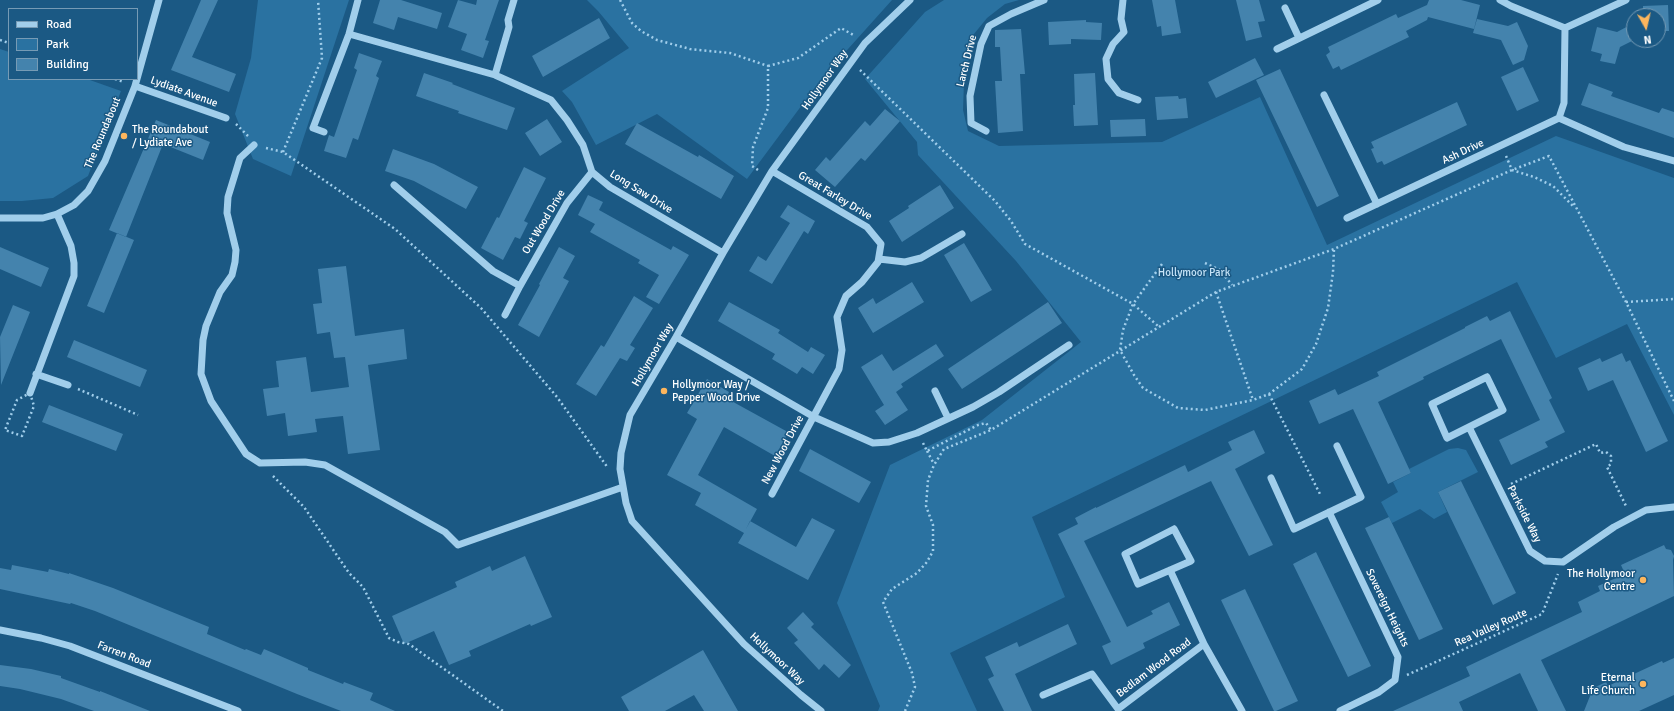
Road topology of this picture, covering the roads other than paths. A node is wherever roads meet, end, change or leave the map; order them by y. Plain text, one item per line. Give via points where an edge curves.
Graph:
1 (159, 0) edge
2 (514, 0) edge
3 (910, 0) edge
4 (1043, 0) edge
5 (1123, 0) edge
6 (1378, 0) edge
7 (1500, 0) edge
8 (1626, 0) edge
9 (357, 3) edge
10 (1285, 8) dead end
11 (1565, 28) junction
12 (349, 34) junction
13 (1299, 38) junction
14 (1277, 49) dead end
15 (138, 75) edge
16 (495, 75) junction
17 (137, 80) edge
18 (135, 86) junction
19 (1324, 95) dead end
20 (1138, 100) dead end
21 (226, 118) road end
22 (1558, 118) junction
23 (986, 131) dead end
24 (324, 132) dead end
25 (254, 145) road end
26 (1674, 161) edge
27 (592, 172) junction
28 (771, 174) junction
29 (394, 185) dead end
30 (1377, 204) junction
31 (58, 214) junction
32 (0, 218) edge
33 (1347, 218) dead end
34 (962, 234) dead end
35 (723, 253) junction
36 (879, 259) junction
37 (520, 286) junction
38 (505, 315) dead end
39 (676, 337) junction
40 (1069, 345) dead end
41 (36, 374) junction
42 (68, 385) road end
43 (936, 391) dead end
44 (30, 394) road end
45 (814, 417) junction
46 (948, 418) junction
47 (1469, 428) junction
48 (1337, 446) dead end
49 (1271, 478) dead end
50 (623, 487) junction
51 (772, 494) dead end
52 (1674, 507) edge
53 (1329, 512) junction
54 (1170, 570) junction
55 (0, 630) edge
56 (1204, 644) junction
57 (1043, 695) dead end
58 (238, 711) edge
59 (821, 711) edge
60 (1242, 711) edge
61 (1340, 711) edge

1 - 15 street, The Roundabout
2 - 16 street
3 - 28 street, Hollymoor Way via 866,42
4 - 23 street, Larch Drive via 989,26 981,44 970,96 971,123
5 - 20 street via 1121,19 1124,32 1113,44 1106,59 1108,79 1119,93
6 - 13 street
7 - 11 street
8 - 11 street
9 - 12 street
10 - 13 street
11 - 22 street via 1564,103
12 - 16 street, Long Saw Drive
12 - 24 street via 313,128
13 - 14 street
16 - 27 street, Long Saw Drive via 551,100 582,145
17 - 18 street, The Roundabout
18 - 21 street, Lydiate Avenue
18 - 31 street, The Roundabout via 105,161 88,191 74,205
19 - 30 street
22 - 26 street via 1624,148
22 - 30 street, Ash Drive
25 - 50 street via 240,158 228,197 227,213 236,250 235,262 232,275 220,292 206,326 201,374 211,400 246,454 260,463 305,462 325,465 445,532 458,546
27 - 35 street, Long Saw Drive via 610,188
27 - 37 street, Out Wood Drive via 567,203
28 - 35 street, Hollymoor Way
28 - 36 street, Great Farley Drive via 867,227 880,244
29 - 37 street via 493,272
30 - 33 street, Ash Drive
31 - 32 street, The Roundabout via 43,218
31 - 41 street via 71,246 74,276
34 - 36 street via 921,258 905,262
35 - 39 street, Hollymoor Way
36 - 45 street via 862,282 846,296 837,317 842,350 839,369
37 - 38 street, Out Wood Drive
39 - 45 street
39 - 50 street, Hollymoor Way via 630,415 621,453
40 - 46 street via 999,392
41 - 42 street
41 - 44 street
43 - 46 street
45 - 46 street via 873,443 889,442 917,433
45 - 51 street, New Wood Drive
47 - 47 street via 1503,410 1487,377 1432,404 1447,438
47 - 52 street, Parkside Way via 1530,551 1545,561 1563,562 1614,527 1646,510
48 - 53 street via 1361,497
49 - 53 street via 1294,529
50 - 59 street, Hollymoor Way via 632,521 744,644
53 - 61 street, Sovereign Heights via 1398,657 1395,680 1379,692
54 - 54 street via 1191,561 1174,529 1125,554 1138,584
54 - 56 street, Bedlam Wood Road
55 - 58 street, Farren Road via 70,646
56 - 57 street, Bedlam Wood Road via 1118,709 1092,674
56 - 60 street, Bedlam Wood Road

